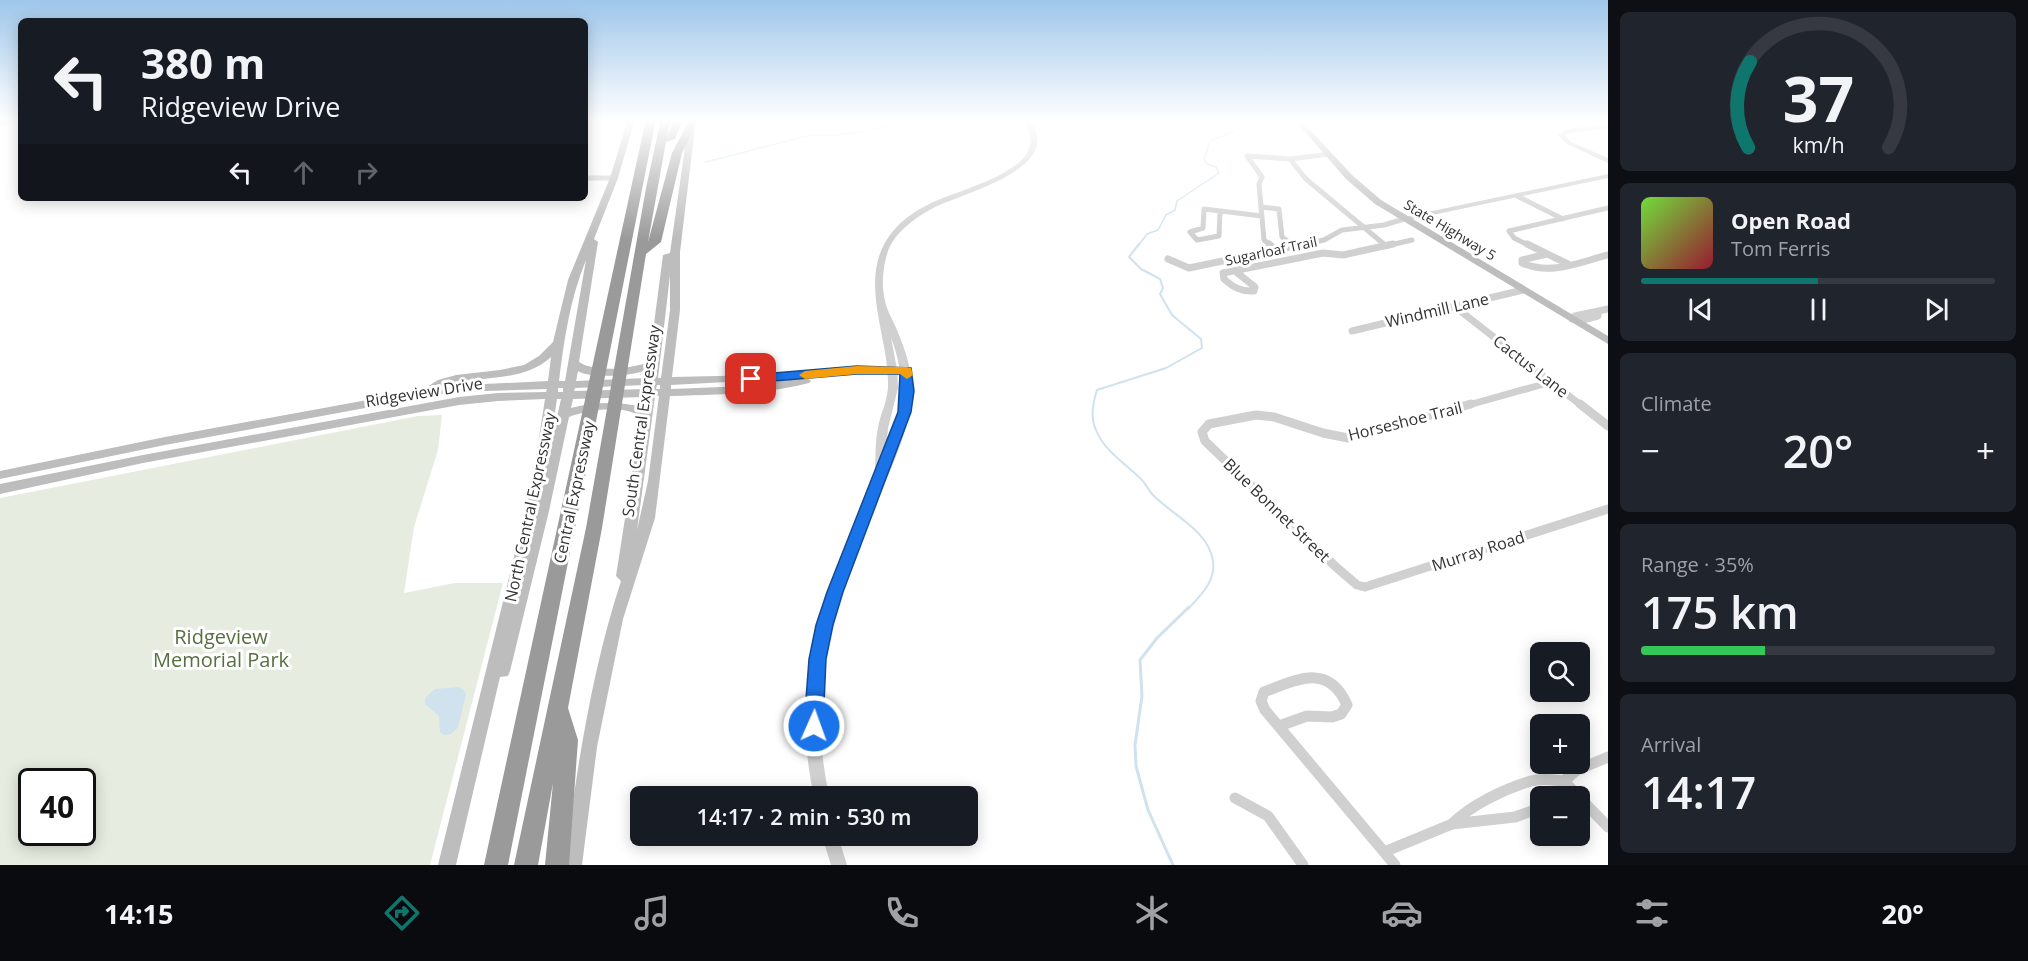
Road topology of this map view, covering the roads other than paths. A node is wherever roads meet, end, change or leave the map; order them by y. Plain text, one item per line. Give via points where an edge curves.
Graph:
1 (619, 159) edge
2 (634, 159) edge
3 (642, 159) edge
4 (658, 159) edge
5 (674, 159) edge
6 (688, 159) edge
7 (1025, 159) edge
8 (1249, 159) edge
9 (1290, 159) edge
10 (1334, 159) edge
11 (1608, 176) edge
12 (588, 178) edge
13 (614, 178) junction
14 (1517, 196) junction
15 (1261, 207) junction
16 (1608, 208) edge
17 (1220, 211) junction
18 (1262, 216) junction
19 (680, 217) junction
20 (1404, 219) junction
21 (1563, 219) junction
22 (1371, 225) joint
23 (596, 226) junction
24 (1362, 226) junction
25 (1412, 240) dead end
26 (1385, 245) junction
27 (1295, 246) junction
28 (622, 249) junction
29 (1276, 250) junction
30 (640, 254) junction
31 (1547, 254) junction
32 (1608, 255) edge
33 (1168, 259) dead end
34 (1215, 263) junction
35 (1568, 264) junction
36 (1523, 290) junction
37 (880, 300) junction
38 (1454, 306) junction
39 (1608, 309) edge
40 (1598, 312) joint
41 (1572, 319) junction
42 (1352, 330) dead end
43 (1608, 341) edge
44 (558, 343) junction
45 (575, 364) junction
46 (653, 364) junction
47 (857, 370) junction
48 (892, 370) junction
49 (906, 370) junction
50 (1551, 382) junction
51 (651, 388) junction
52 (424, 392) junction
53 (568, 399) junction
54 (647, 414) junction
55 (277, 420) junction
56 (1608, 426) edge
57 (274, 434) junction
58 (1204, 441) joint
59 (0, 475) edge
60 (879, 480) junction
61 (0, 489) edge
62 (1608, 509) edge
63 (1350, 579) joint
64 (616, 619) junction
65 (558, 707) junction
66 (483, 717) junction
67 (1279, 726) junction
68 (1608, 757) edge
69 (1564, 781) junction
70 (820, 786) edge
71 (1565, 786) edge
72 (1569, 786) edge
73 (1235, 798) dead end
74 (1590, 808) edge
75 (1530, 811) edge
76 (1452, 824) junction
77 (1608, 826) edge
78 (833, 846) edge
79 (1384, 852) junction
80 (447, 865) edge
81 (496, 865) edge
82 (526, 865) edge
83 (557, 865) edge
84 (573, 865) edge
85 (839, 865) edge
86 (1303, 865) edge
87 (1395, 865) edge

1 - 13 main road, North Central Expressway
2 - 28 highway
3 - 28 highway, Central Expressway
4 - 30 highway, Central Expressway
5 - 30 highway via 655,242
6 - 19 main road, South Central Expressway
7 - 37 street via 1000,177 923,210 891,238 878,268
8 - 15 street via 1262,177
9 - 24 street via 1306,179
10 - 20 main road, State Highway 5 via 1363,189
11 - 14 street
12 - 13 street
13 - 23 main road, North Central Expressway
14 - 20 street
14 - 21 street
15 - 18 street
15 - 27 street via 1279,209 1282,237
16 - 21 street
17 - 17 street via 1204,208 1203,228 1190,232 1191,236 1197,240 1219,236
17 - 18 street
18 - 29 street via 1264,240
19 - 46 main road via 671,234
19 - 64 main road, South Central Expressway via 674,270 675,310 654,481 648,518
20 - 22 street, Sugarloaf Trail
20 - 36 main road, State Highway 5
21 - 31 street via 1509,231
22 - 24 street, Sugarloaf Trail
23 - 44 main road, North Central Expressway via 573,280
23 - 45 main road
24 - 26 street
24 - 27 street, Sugarloaf Trail
25 - 26 street
26 - 34 street via 1231,271
27 - 29 street, Sugarloaf Trail
28 - 81 highway, Central Expressway
29 - 34 street, Sugarloaf Trail
30 - 65 highway, Central Expressway via 594,528
31 - 35 street
31 - 35 street via 1522,263 1545,270
32 - 35 street
33 - 34 street, Sugarloaf Trail via 1189,268
36 - 38 street, Windmill Lane
36 - 41 main road, State Highway 5
37 - 48 street
37 - 49 street via 900,343
38 - 42 street, Windmill Lane
38 - 50 street, Cactus Lane
39 - 40 street
40 - 41 street via 1598,316 1591,318
41 - 43 main road, State Highway 5
44 - 52 main road via 530,366 447,379
44 - 66 main road, North Central Expressway via 537,488
45 - 46 main road via 587,372 638,370
45 - 53 main road
46 - 51 main road
47 - 48 main road, Ridgeview Drive
47 - 51 main road, Ridgeview Drive
47 - 51 main road, Ridgeview Drive via 747,390
48 - 49 main road, Ridgeview Drive
48 - 60 street
49 - 60 street via 904,412
50 - 56 street, Cactus Lane
50 - 58 street, Horseshoe Trail via 1348,438 1256,415 1209,424 1202,432
51 - 53 main road, Ridgeview Drive
51 - 54 main road
52 - 53 main road, Ridgeview Drive via 452,388
52 - 55 main road, Ridgeview Drive
53 - 54 main road via 578,408 630,406
53 - 57 main road, Ridgeview Drive via 479,405 459,401
53 - 66 main road via 501,674
54 - 64 main road
55 - 57 main road
55 - 59 main road, Ridgeview Drive
57 - 61 main road, Ridgeview Drive
58 - 63 street, Blue Bonnet Street
60 - 70 street via 835,592 819,648 814,726
62 - 63 street, Murray Road via 1365,587
64 - 84 main road, South Central Expressway via 589,747
65 - 82 highway, Central Expressway
65 - 83 highway via 568,740
66 - 80 main road, North Central Expressway
67 - 67 street via 1311,715 1339,716 1345,712 1345,697 1333,683 1313,676 1264,692 1261,701
67 - 79 street
68 - 69 street via 1577,770
69 - 71 street
69 - 72 street
69 - 76 street via 1531,781 1467,809
73 - 86 street via 1268,816
74 - 77 street
75 - 76 street via 1499,820
76 - 79 street
78 - 85 street
79 - 87 street

